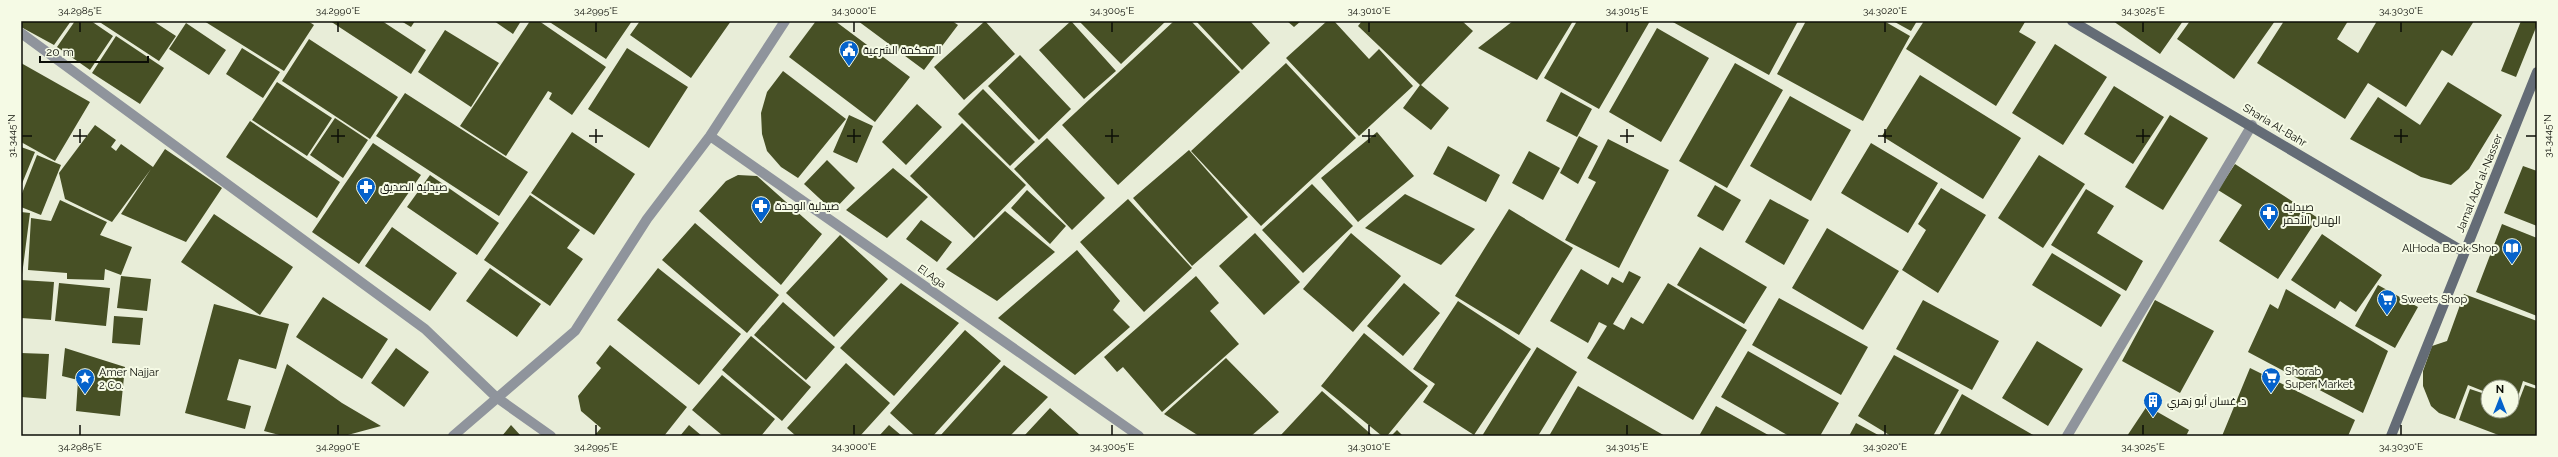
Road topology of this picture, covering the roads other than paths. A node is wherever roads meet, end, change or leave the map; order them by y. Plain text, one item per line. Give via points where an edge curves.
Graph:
1 (785, 21) edge
2 (2072, 21) edge
3 (21, 33) edge
4 (2537, 72) edge
5 (2252, 125) junction
6 (710, 136) junction
7 (2464, 252) junction
8 (496, 397) junction
9 (453, 436) edge
10 (551, 436) edge
11 (1139, 436) edge
12 (2067, 436) edge
13 (2391, 436) edge

1 - 6 street
2 - 5 main road, Sharia Al-Bahr
3 - 8 street via 425,329
4 - 7 main road, Jamal Abd al-Nasser
5 - 7 main road, Sharia Al-Bahr
5 - 12 street
6 - 8 street via 647,219 575,331
6 - 11 street, El Aga
7 - 13 main road, Jamal Abd al-Nasser
8 - 9 street
8 - 10 street

